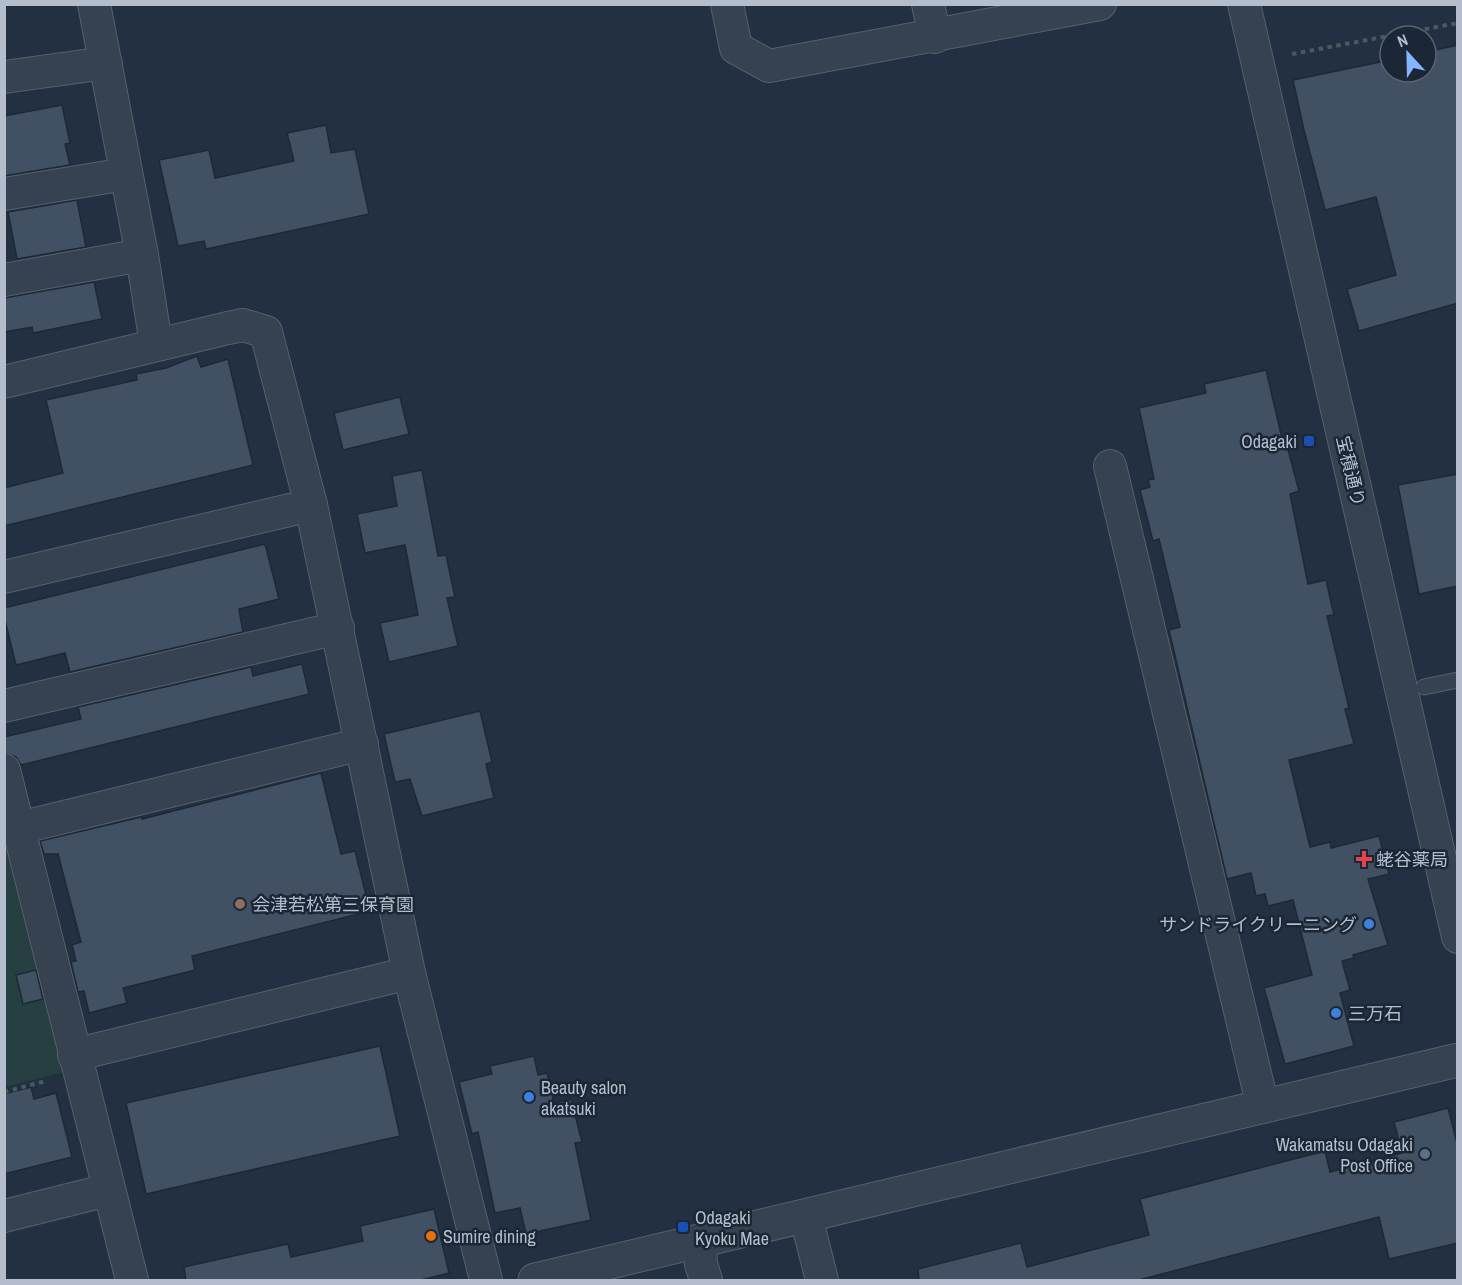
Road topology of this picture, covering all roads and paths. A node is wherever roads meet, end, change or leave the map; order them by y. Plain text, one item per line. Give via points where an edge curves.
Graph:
1 (94, 4) edge
2 (727, 4) edge
3 (928, 4) edge
4 (1100, 4) edge
5 (1244, 4) edge
6 (1458, 23) edge
7 (935, 37) junction
8 (1288, 55) dead end
9 (105, 63) junction
10 (4, 77) edge
11 (126, 174) junction
12 (4, 194) edge
13 (142, 255) junction
14 (4, 280) edge
15 (156, 344) junction
16 (4, 382) edge
17 (1110, 466) dead end
18 (312, 505) junction
19 (4, 577) edge
20 (338, 628) junction
21 (1458, 680) edge
22 (1424, 687) dead end
23 (4, 706) edge
24 (362, 744) junction
25 (4, 771) edge
26 (19, 828) junction
27 (1458, 937) edge
28 (410, 973) junction
29 (1458, 1060) edge
30 (76, 1064) junction
31 (4, 1092) edge
32 (1263, 1107) junction
33 (108, 1190) junction
34 (4, 1216) edge
35 (806, 1216) junction
36 (700, 1242) junction
37 (575, 1276) edge
38 (132, 1281) edge
39 (486, 1281) edge
40 (534, 1281) edge
41 (706, 1281) edge
42 (822, 1281) edge

1 - 9 street
2 - 7 street via 736,48 770,66
3 - 7 street
4 - 7 street
5 - 27 street, 宝積通り
6 - 8 path
9 - 10 street
9 - 11 street
11 - 12 street
11 - 13 street
13 - 14 street
13 - 15 street
15 - 16 street
15 - 18 street via 243,325 266,332
17 - 32 street
18 - 19 street
18 - 20 street
20 - 23 street
20 - 24 street
21 - 22 lane
24 - 26 street
24 - 28 street
25 - 26 street
26 - 30 street
28 - 30 street
28 - 39 street
29 - 32 street
30 - 31 path
30 - 33 street
32 - 35 street
33 - 34 street
33 - 38 street
35 - 36 street
35 - 42 street
36 - 37 street
36 - 41 street
37 - 40 street

